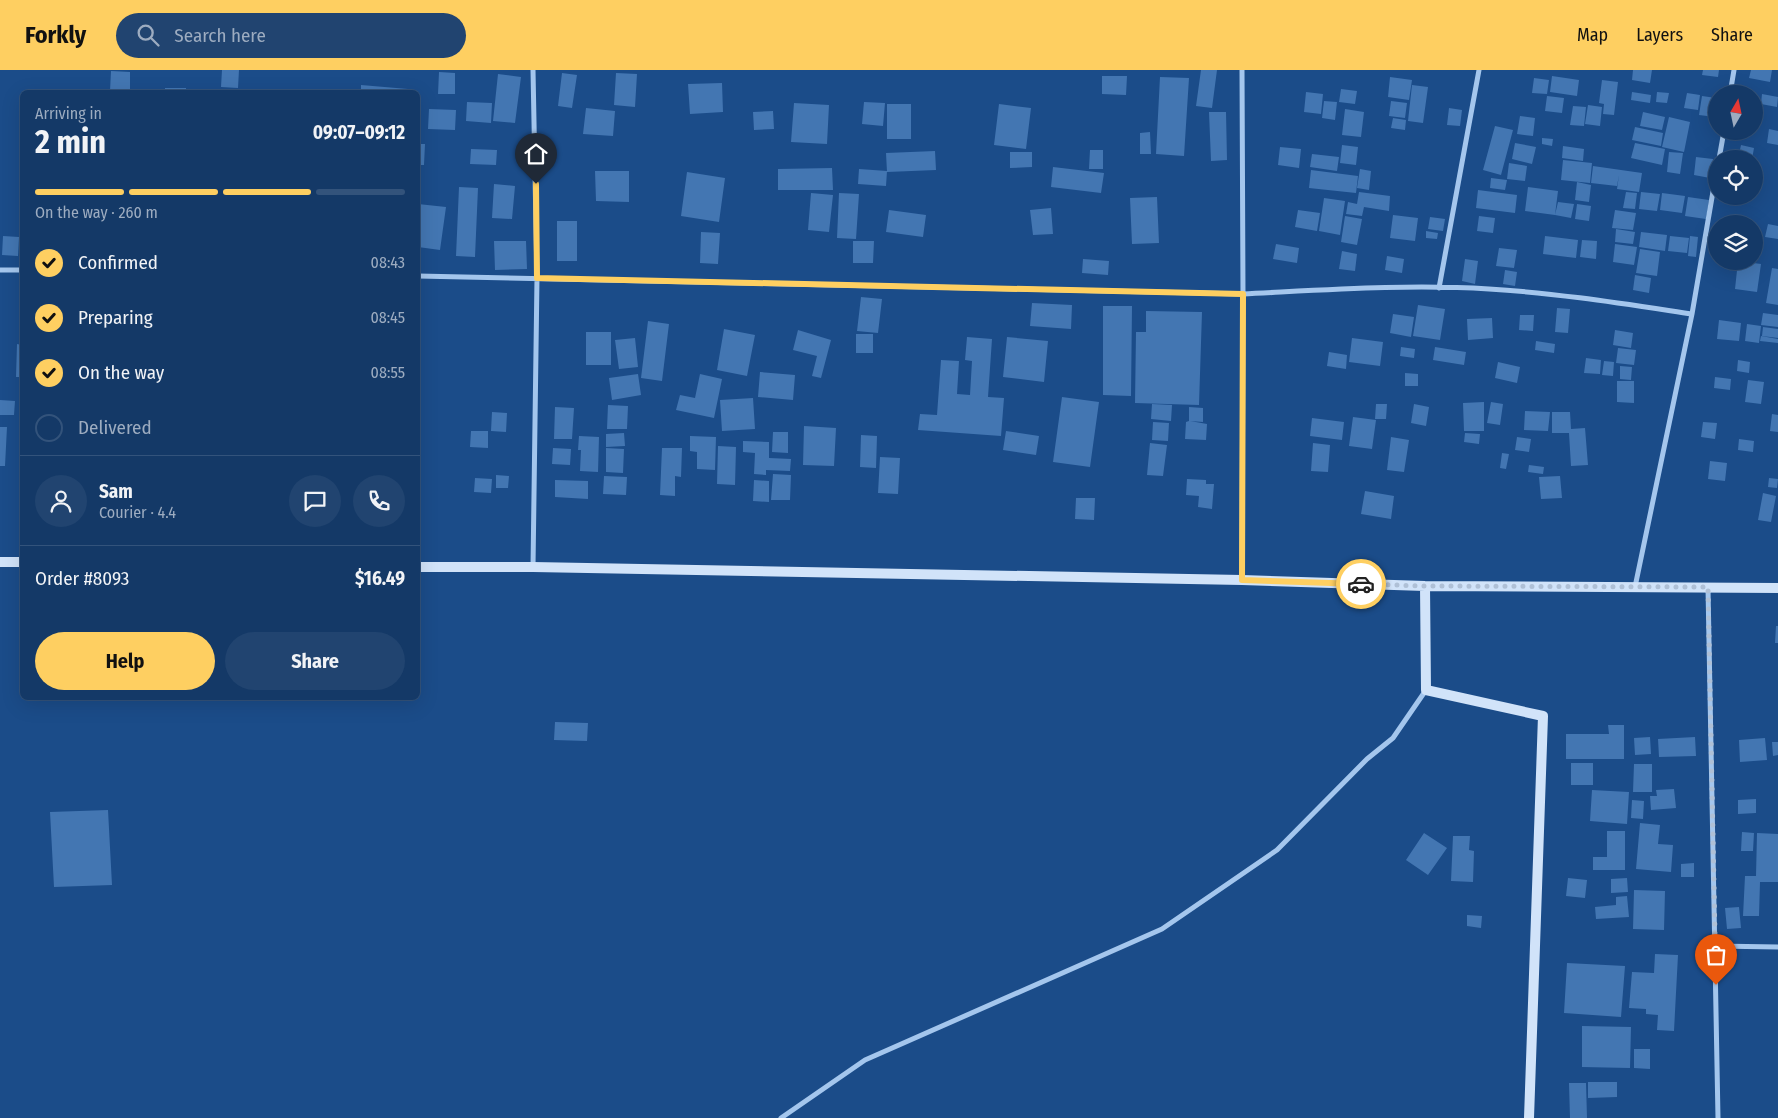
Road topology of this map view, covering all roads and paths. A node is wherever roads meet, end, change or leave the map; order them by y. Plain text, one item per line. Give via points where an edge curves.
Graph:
1 (533, 70) edge
2 (1242, 70) edge
3 (1479, 70) edge
4 (1734, 70) edge
5 (1732, 85) edge
6 (1711, 205) edge
7 (0, 270) edge
8 (20, 270) edge
9 (420, 276) edge
10 (537, 278) junction
11 (1439, 288) junction
12 (1243, 294) junction
13 (1692, 314) junction
14 (0, 562) edge
15 (20, 562) edge
16 (420, 567) edge
17 (533, 567) junction
18 (1242, 580) junction
19 (1426, 586) junction
20 (1635, 587) junction
21 (1708, 587) junction
22 (1778, 588) edge
23 (1426, 690) junction
24 (1715, 946) junction
25 (1778, 947) edge
26 (781, 1118) edge
27 (1529, 1118) edge
28 (1718, 1118) edge

1 - 10 street
2 - 12 street
3 - 11 street
4 - 5 street
6 - 13 street
7 - 8 street
9 - 10 street
10 - 12 street
10 - 17 street
11 - 12 street via 1371,287
11 - 13 street via 1588,298
12 - 18 street
13 - 20 street
14 - 15 street
16 - 17 street
17 - 18 street
18 - 19 street
19 - 20 street
19 - 23 street
20 - 21 street
21 - 22 street
21 - 24 street
23 - 26 street via 1394,738 1367,759 1277,850 1162,929 865,1060
23 - 27 street via 1544,716
24 - 25 street
24 - 28 street

